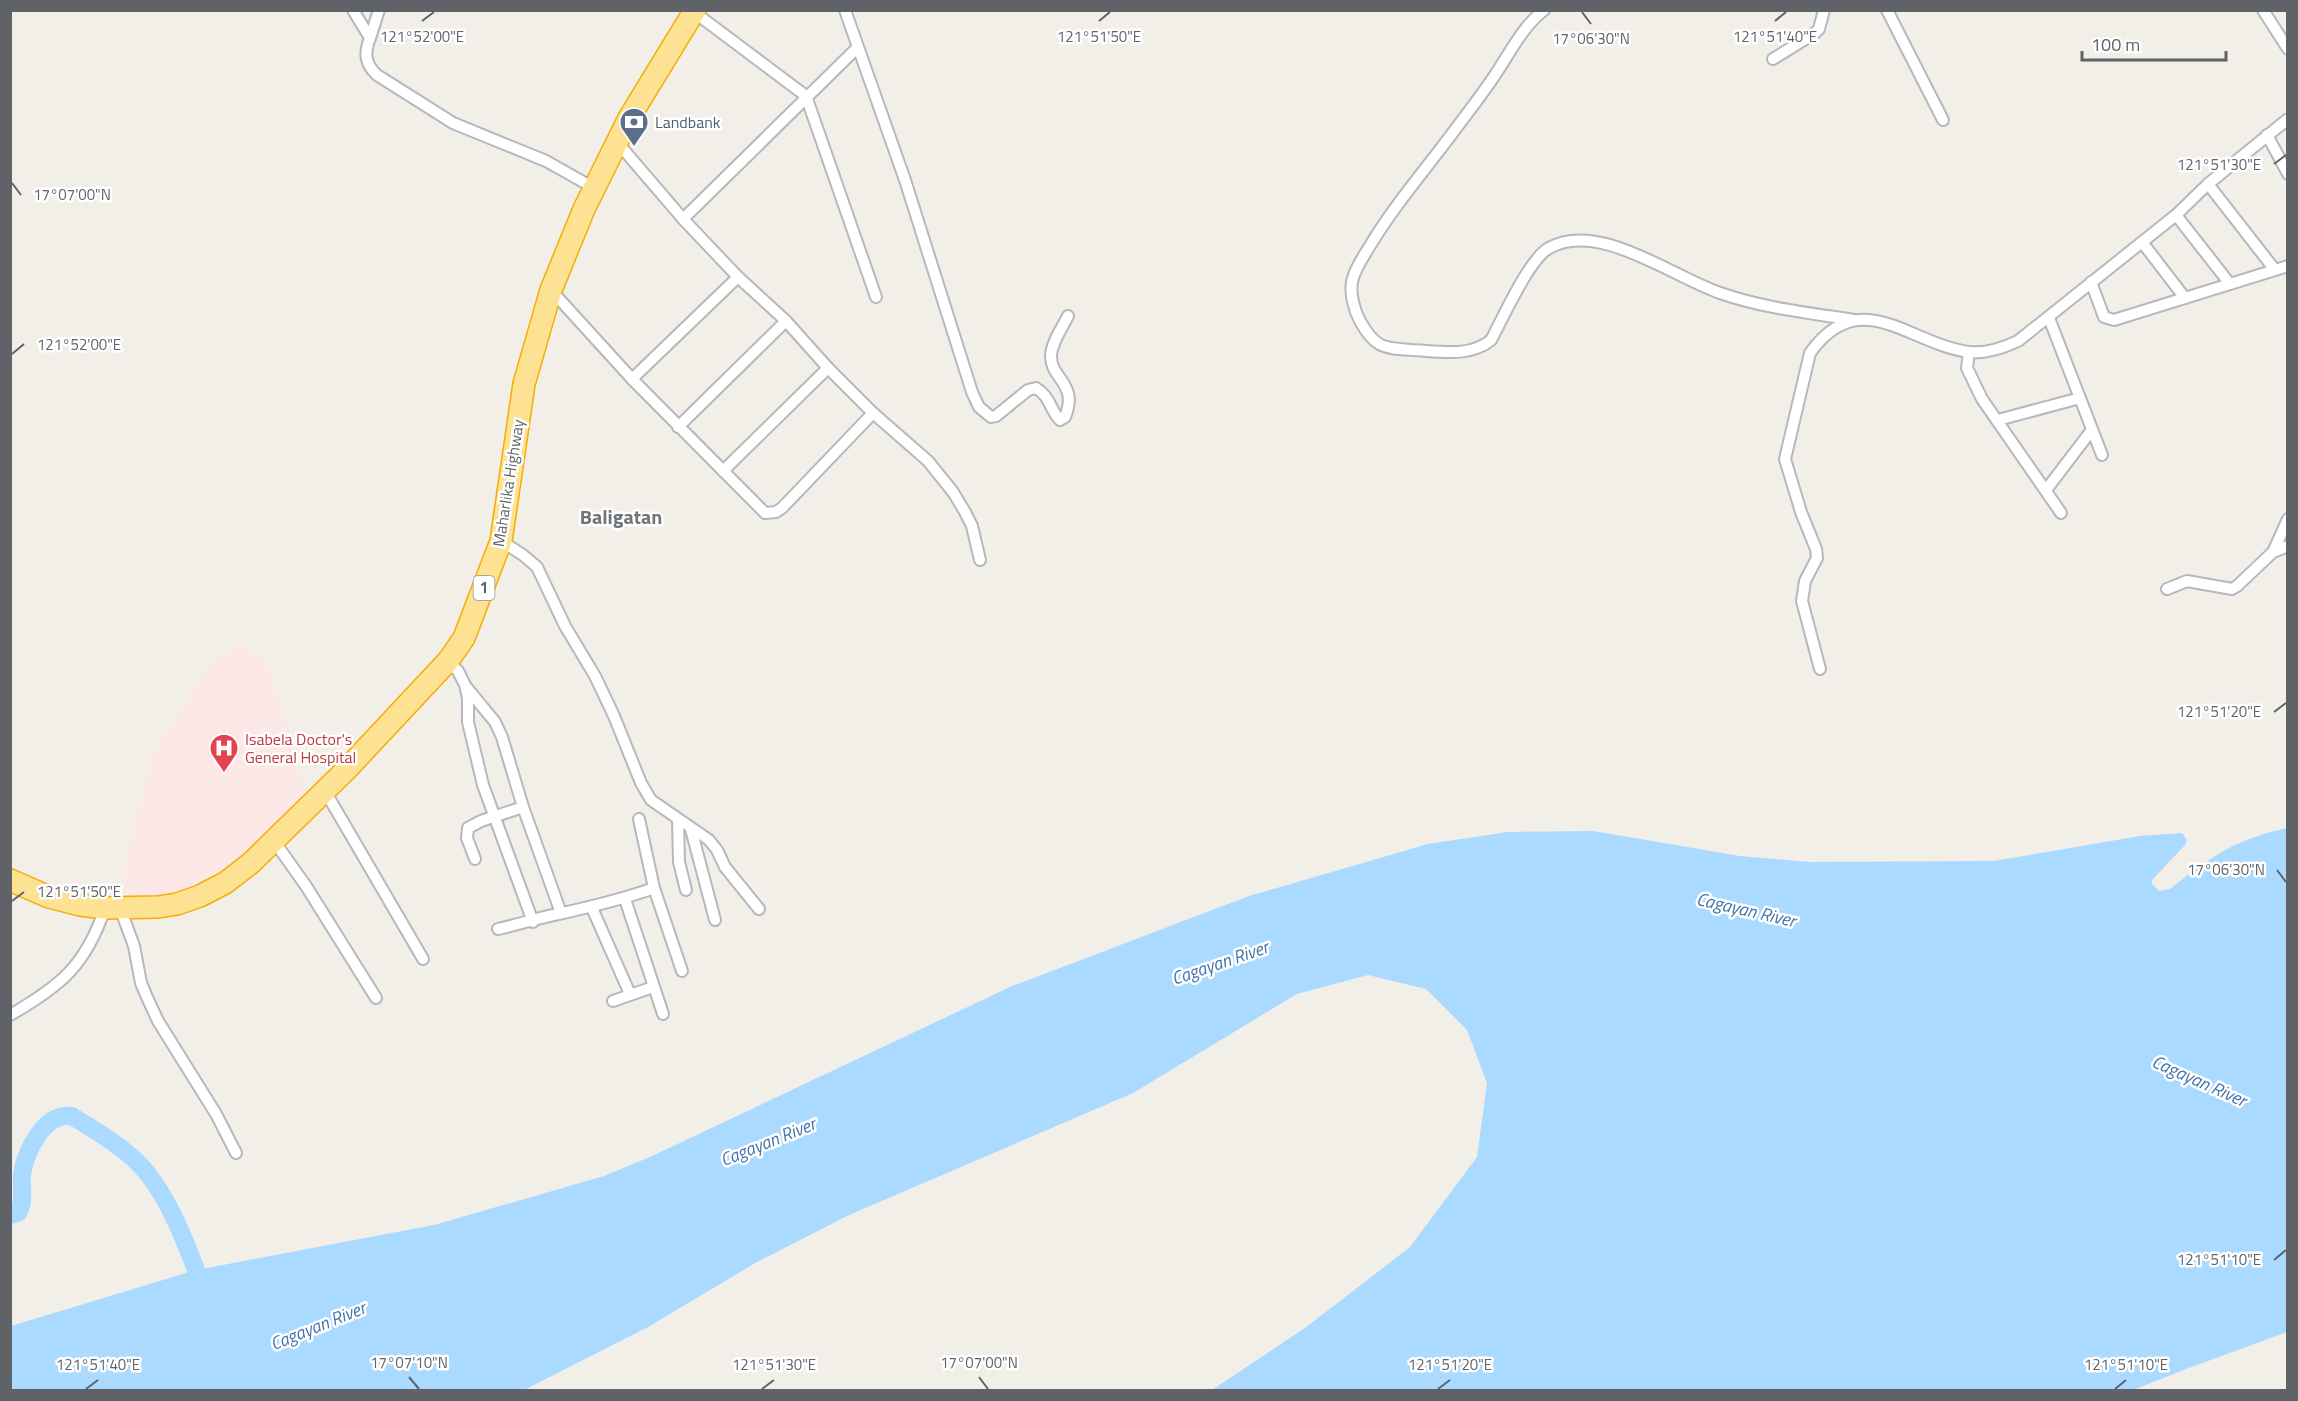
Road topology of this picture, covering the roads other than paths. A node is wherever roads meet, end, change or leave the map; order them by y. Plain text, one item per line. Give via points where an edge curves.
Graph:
1 (353, 10) edge
2 (379, 10) edge
3 (845, 10) edge
4 (1544, 10) edge
5 (1824, 10) edge
6 (1887, 10) edge
7 (2263, 10) edge
8 (694, 11) edge
9 (370, 38) junction
10 (857, 48) junction
11 (2288, 49) edge
12 (1773, 59) dead end
13 (806, 96) junction
14 (2288, 118) edge
15 (1942, 120) dead end
16 (2267, 135) junction
17 (617, 142) junction
18 (2288, 174) edge
19 (2208, 184) junction
20 (594, 188) junction
21 (2176, 215) junction
22 (683, 219) junction
23 (2142, 242) junction
24 (2288, 266) edge
25 (2275, 270) junction
26 (738, 277) junction
27 (2091, 282) junction
28 (2230, 284) junction
29 (551, 290) junction
30 (876, 297) dead end
31 (2185, 298) junction
32 (1068, 316) dead end
33 (2049, 318) junction
34 (1854, 320) junction
35 (786, 321) junction
36 (1969, 352) junction
37 (828, 368) junction
38 (632, 379) junction
39 (2080, 398) junction
40 (873, 413) junction
41 (1998, 420) junction
42 (678, 427) junction
43 (2091, 431) junction
44 (2102, 454) dead end
45 (723, 471) junction
46 (2046, 490) junction
47 (2061, 513) dead end
48 (2288, 519) edge
49 (501, 541) junction
50 (2288, 546) edge
51 (2273, 552) junction
52 (980, 560) dead end
53 (2167, 589) dead end
54 (448, 661) junction
55 (1820, 669) dead end
56 (465, 685) junction
57 (325, 791) junction
58 (523, 807) junction
59 (495, 817) junction
60 (639, 819) dead end
61 (678, 819) junction
62 (691, 829) junction
63 (274, 841) junction
64 (475, 858) dead end
65 (10, 880) edge
66 (654, 888) junction
67 (686, 890) dead end
68 (625, 899) junction
69 (112, 908) junction
70 (592, 908) junction
71 (759, 909) dead end
72 (561, 913) junction
73 (715, 920) dead end
74 (533, 922) junction
75 (498, 929) dead end
76 (423, 959) dead end
77 (682, 971) dead end
78 (653, 987) junction
79 (630, 994) junction
80 (376, 998) dead end
81 (613, 1001) dead end
82 (663, 1014) dead end
83 (10, 1015) edge
84 (236, 1153) dead end

1 - 9 street
2 - 9 street
3 - 10 street
4 - 34 street via 1518,38 1454,132 1408,189 1355,271 1352,283 1358,317 1375,343 1390,349 1450,352 1483,347 1491,340 1541,254 1574,240 1593,241 1639,256 1719,293 1772,308
5 - 12 street via 1815,33
6 - 15 street
7 - 11 street
8 - 13 street
8 - 17 highway, Maharlika Highway / 1
9 - 20 street via 365,53 368,67 390,83 453,123 546,161
10 - 13 street
10 - 32 street via 905,180 972,392 987,415 996,416 1036,388 1048,398 1059,419 1065,417 1068,389 1051,358
13 - 22 street
13 - 30 street
14 - 16 street
16 - 18 street
16 - 19 street
17 - 20 highway, Maharlika Highway / 1
17 - 22 street
19 - 21 street
19 - 25 street
20 - 29 highway, Maharlika Highway / 1
21 - 23 street
21 - 28 street
22 - 26 street
23 - 27 street
23 - 31 street
24 - 25 street
25 - 28 street
26 - 35 street
26 - 38 street
27 - 31 street via 2104,317 2112,321
27 - 33 street
28 - 31 street
29 - 38 street
29 - 49 highway, Maharlika Highway / 1 via 524,384
33 - 36 street via 2004,347
33 - 39 street
34 - 36 street via 1888,324
34 - 55 street via 1818,341 1810,353 1785,459 1816,549 1817,558 1805,582 1802,601
35 - 37 street
35 - 42 street
36 - 41 street via 1967,368 1972,381
37 - 40 street
37 - 45 street
38 - 42 street
39 - 41 street
39 - 43 street
40 - 45 street via 776,512 765,513
40 - 52 street via 928,461 953,492 972,526
41 - 46 street
42 - 45 street
43 - 44 street
43 - 46 street
46 - 47 street
48 - 51 street
49 - 54 highway, Maharlika Highway / 1 via 464,638
49 - 61 street via 537,567 595,676 651,801
50 - 51 street
51 - 53 street via 2232,588 2187,581
54 - 56 street
54 - 57 highway, Maharlika Highway / 1
56 - 58 street via 495,722
56 - 59 street via 468,722
57 - 63 highway, Maharlika Highway / 1
57 - 76 street
58 - 59 street
58 - 72 street
59 - 64 street via 468,828 467,838
59 - 74 street
60 - 66 street
61 - 62 street
61 - 67 street via 679,862
62 - 71 street via 709,840
62 - 73 street
63 - 69 highway, Maharlika Highway / 1 via 225,883 200,896 167,906
63 - 80 street
65 - 69 highway, Maharlika Highway / 1 via 49,897
66 - 68 street
66 - 77 street
68 - 70 street
68 - 78 street
69 - 83 street via 68,975 54,989
69 - 84 street via 134,946 141,983 158,1021
70 - 72 street
70 - 79 street
72 - 74 street
74 - 75 street
78 - 79 street
78 - 82 street
79 - 81 street

